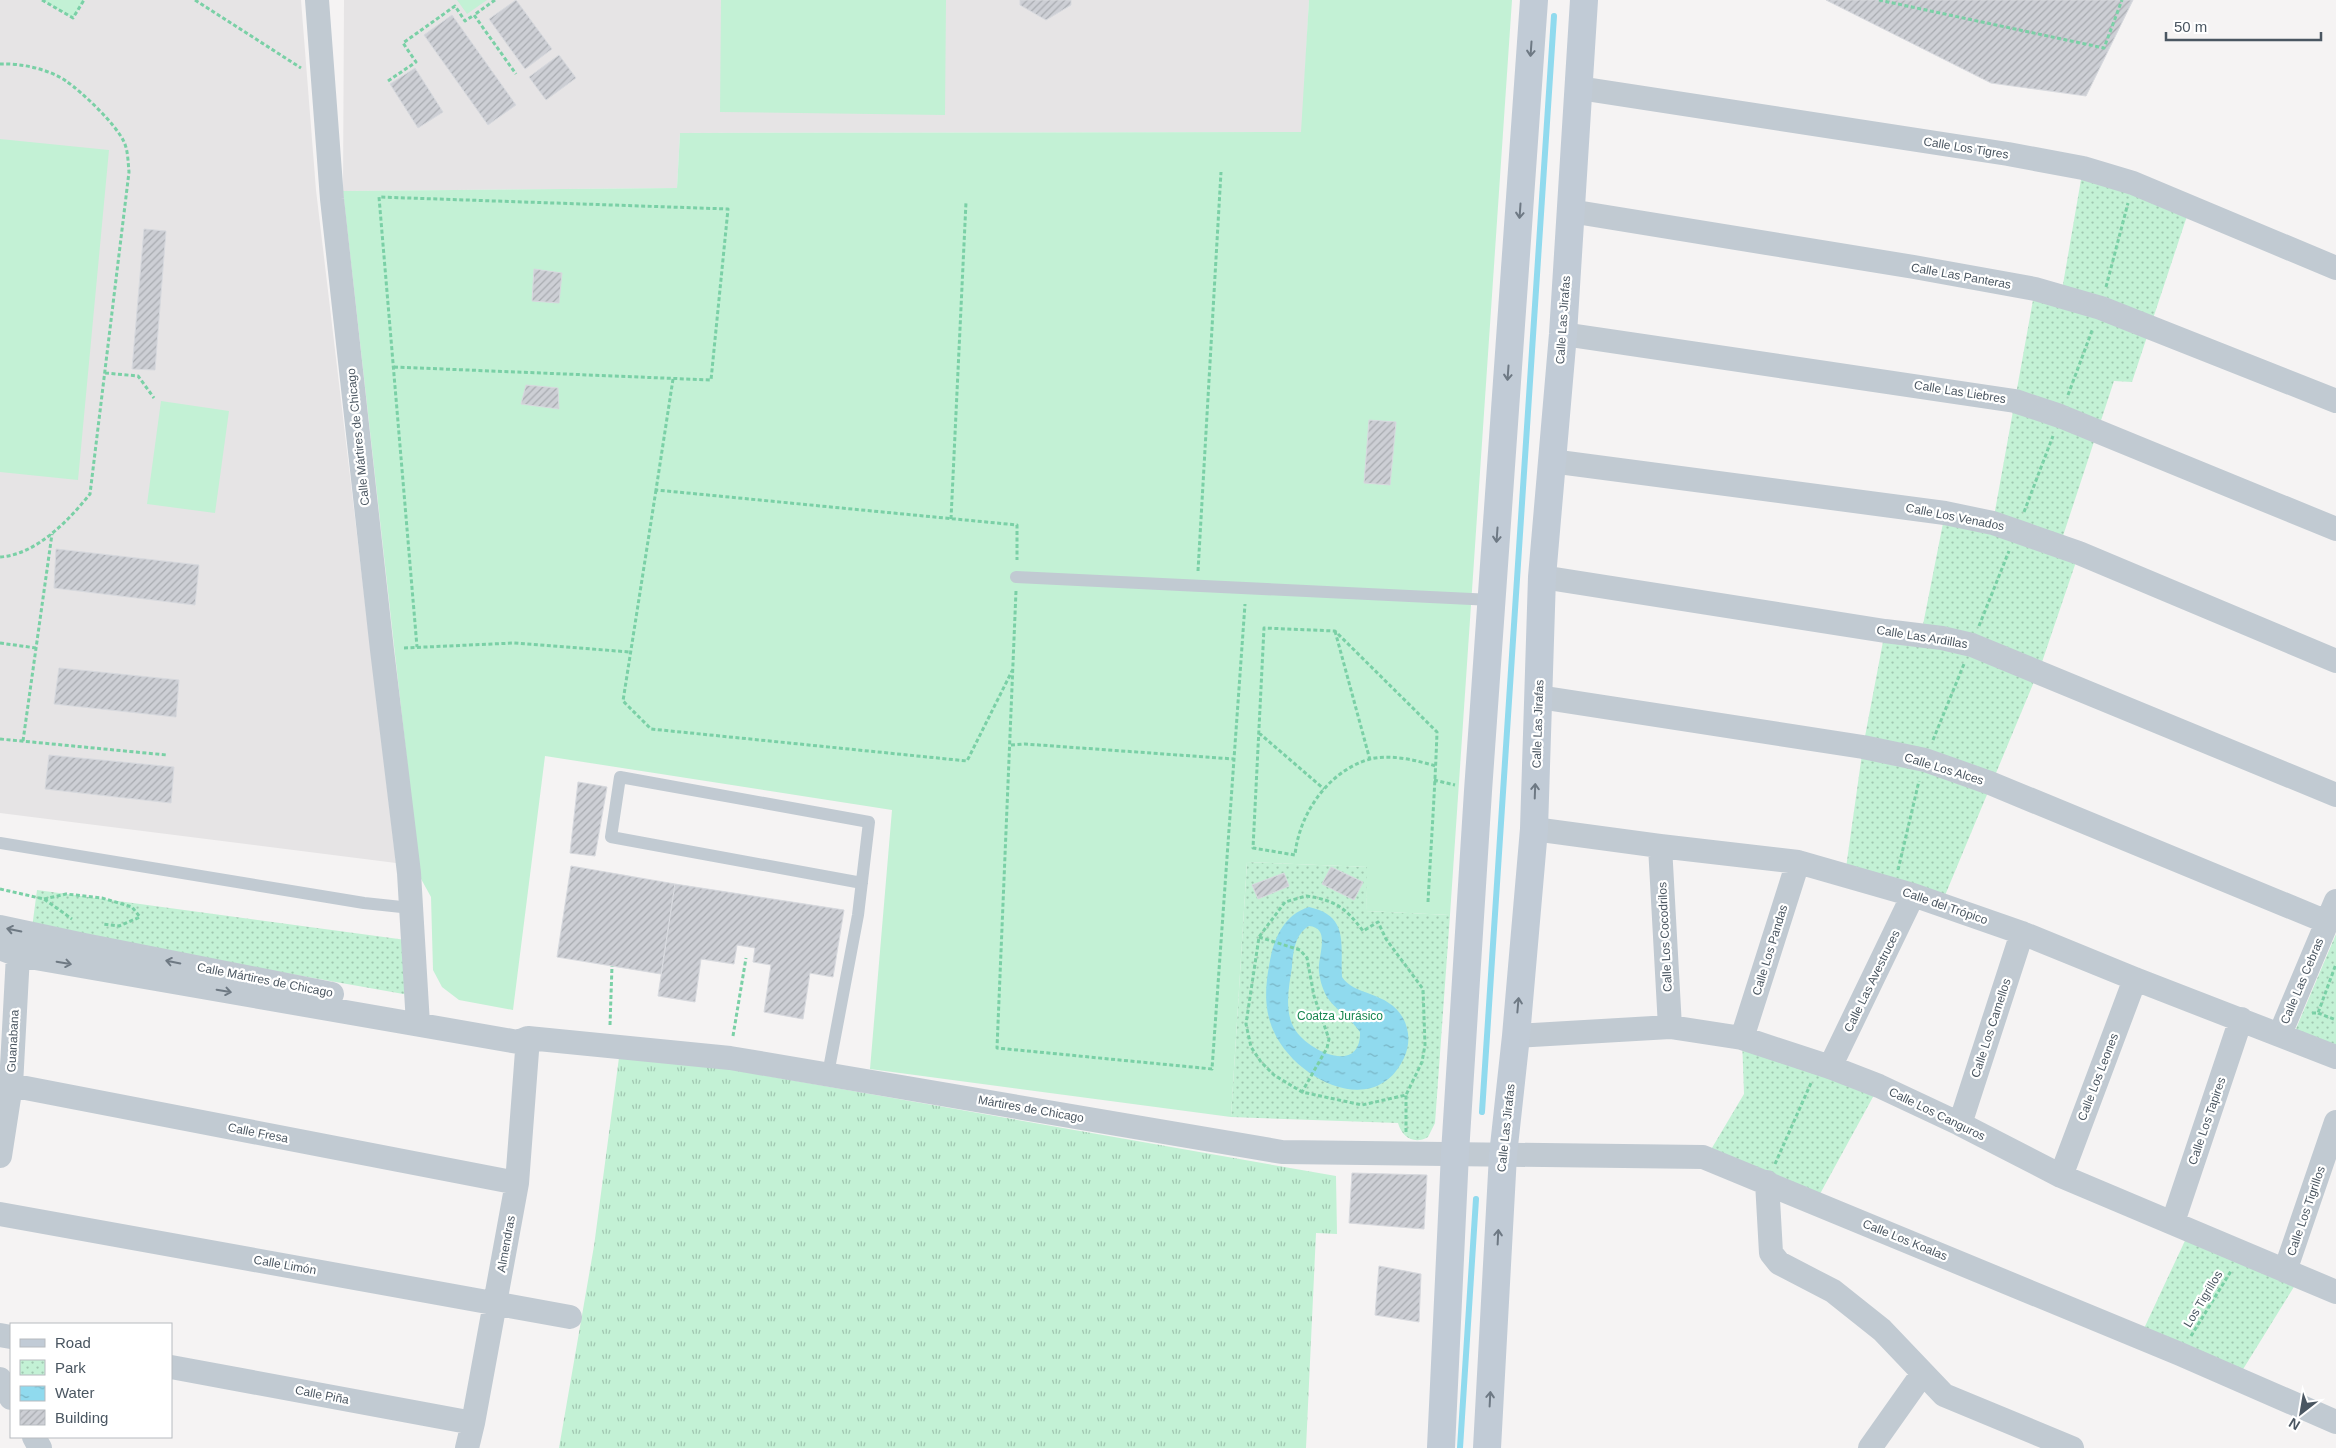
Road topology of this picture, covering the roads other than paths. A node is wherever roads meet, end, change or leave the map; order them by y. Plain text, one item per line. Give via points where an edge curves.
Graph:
1 (317, 0) edge
2 (1534, 0) edge
3 (1584, 0) edge
4 (1579, 88) junction
5 (1570, 211) junction
6 (2336, 268) edge
7 (1563, 334) junction
8 (2336, 402) edge
9 (1551, 461) junction
10 (2336, 529) edge
11 (1016, 577) road end
12 (1542, 577) junction
13 (1492, 600) junction
14 (2336, 661) edge
15 (1539, 697) junction
16 (2336, 795) edge
17 (1534, 828) junction
18 (0, 843) edge
19 (1660, 846) junction
20 (1798, 862) junction
21 (862, 883) junction
22 (1913, 895) junction
23 (411, 908) junction
24 (2332, 912) edge
25 (0, 927) edge
26 (2022, 933) junction
27 (9, 952) edge
28 (2135, 979) junction
29 (418, 1018) junction
30 (2241, 1019) junction
31 (1670, 1027) junction
32 (2280, 1034) junction
33 (1516, 1036) junction
34 (528, 1038) junction
35 (1742, 1038) junction
36 (609, 1047) joint
37 (2336, 1057) edge
38 (1825, 1065) junction
39 (828, 1074) junction
40 (6, 1084) edge
41 (2336, 1122) edge
42 (1960, 1124) junction
43 (1455, 1153) junction
44 (1503, 1154) junction
45 (0, 1156) edge
46 (2061, 1176) junction
47 (1767, 1182) junction
48 (517, 1183) junction
49 (0, 1214) edge
50 (2173, 1222) junction
51 (2285, 1271) junction
52 (2336, 1292) edge
53 (495, 1303) junction
54 (570, 1317) dead end
55 (172, 1367) edge
56 (1923, 1373) junction
57 (0, 1379) edge
58 (10, 1396) edge
59 (2336, 1422) edge
60 (473, 1423) junction
61 (467, 1448) edge
62 (1440, 1448) edge
63 (1487, 1448) edge
64 (1870, 1448) edge
65 (2072, 1448) edge

1 - 23 street, Calle Mártires de Chicago via 333,209
2 -> 13 main road
3 - 4 main road, Calle Las Jirafas
4 - 5 main road, Calle Las Jirafas
4 - 6 street, Calle Los Tigres via 2083,168 2133,183
5 - 7 main road, Calle Las Jirafas
5 - 8 street, Calle Las Panteras via 2035,289 2100,308
7 - 9 main road, Calle Las Jirafas
7 - 10 street, Calle Las Liebres via 2015,401 2060,416
9 - 12 main road, Calle Las Jirafas
9 - 14 street, Calle Los Venados via 1945,513 1992,523 2080,552
11 - 13 lane
12 - 15 main road, Calle Las Jirafas
12 - 16 street, Calle Las Ardillas via 1972,645
13 - 43 main road
17 -> 15 main road, Calle Las Jirafas
15 - 24 street, Calle Los Alces via 1863,747 1924,760
17 - 19 street, Calle del Trópico
33 -> 17 main road, Calle Las Jirafas
18 - 23 lane
19 - 20 street, Calle del Trópico
19 - 31 street, Calle Los Cocodrilos
20 - 22 street, Calle del Trópico
20 - 35 street, Calle Los Pandas
21 - 21 lane via 869,822 620,777 611,837
21 - 39 lane
22 - 26 street, Calle del Trópico
22 - 38 street, Calle Las Avestruces
23 - 29 street
24 - 32 street, Calle Las Cebras
29 -> 25 street, Calle Mártires de Chicago
26 - 28 street, Calle del Trópico
26 - 42 street, Calle Los Camellos
27 -> 29 street, Calle Mártires de Chicago
27 - 40 street, Guanabana
28 - 30 street, Calle del Trópico
28 - 46 street, Calle Los Leones
29 - 34 street, Calle Mártires de Chicago via 518,1042
30 - 32 street, Calle del Trópico
30 - 50 street, Calle Los Tapires
31 - 33 street, Calle Los Canguros
31 - 35 street, Calle Los Canguros
32 - 37 street, Calle del Trópico
33 - 44 main road, Calle Las Jirafas
34 - 36 street, Calle Mártires de Chicago
34 - 48 street, Almendras
35 - 38 street, Calle Los Canguros
36 - 39 street, Mártires de Chicago via 730,1058
38 - 42 street, Calle Los Canguros
39 - 43 street, Mártires de Chicago via 1282,1152
40 - 45 street, Guanabana
40 - 48 street, Calle Fresa
41 - 51 street, Calle Los Tigrillos
42 - 46 street, Calle Los Canguros
43 - 44 street, Calle Los Koalas
43 - 62 main road
44 - 47 street, Calle Los Koalas via 1703,1157
63 -> 44 main road, Calle Las Jirafas
46 - 50 street, Calle Los Canguros
47 - 56 street via 1771,1253 1779,1263 1833,1291 1882,1330
47 - 59 street, Calle Los Koalas
48 - 53 street, Almendras
49 - 53 street, Calle Limón
50 - 51 street, Calle Los Canguros
51 - 52 street, Calle Los Canguros
53 - 54 street, Calle Limón
53 - 60 street, Almendras
55 - 60 street, Calle Piña
56 - 64 street
56 - 65 street via 1944,1395
57 - 58 street
60 - 61 street, Almendras

